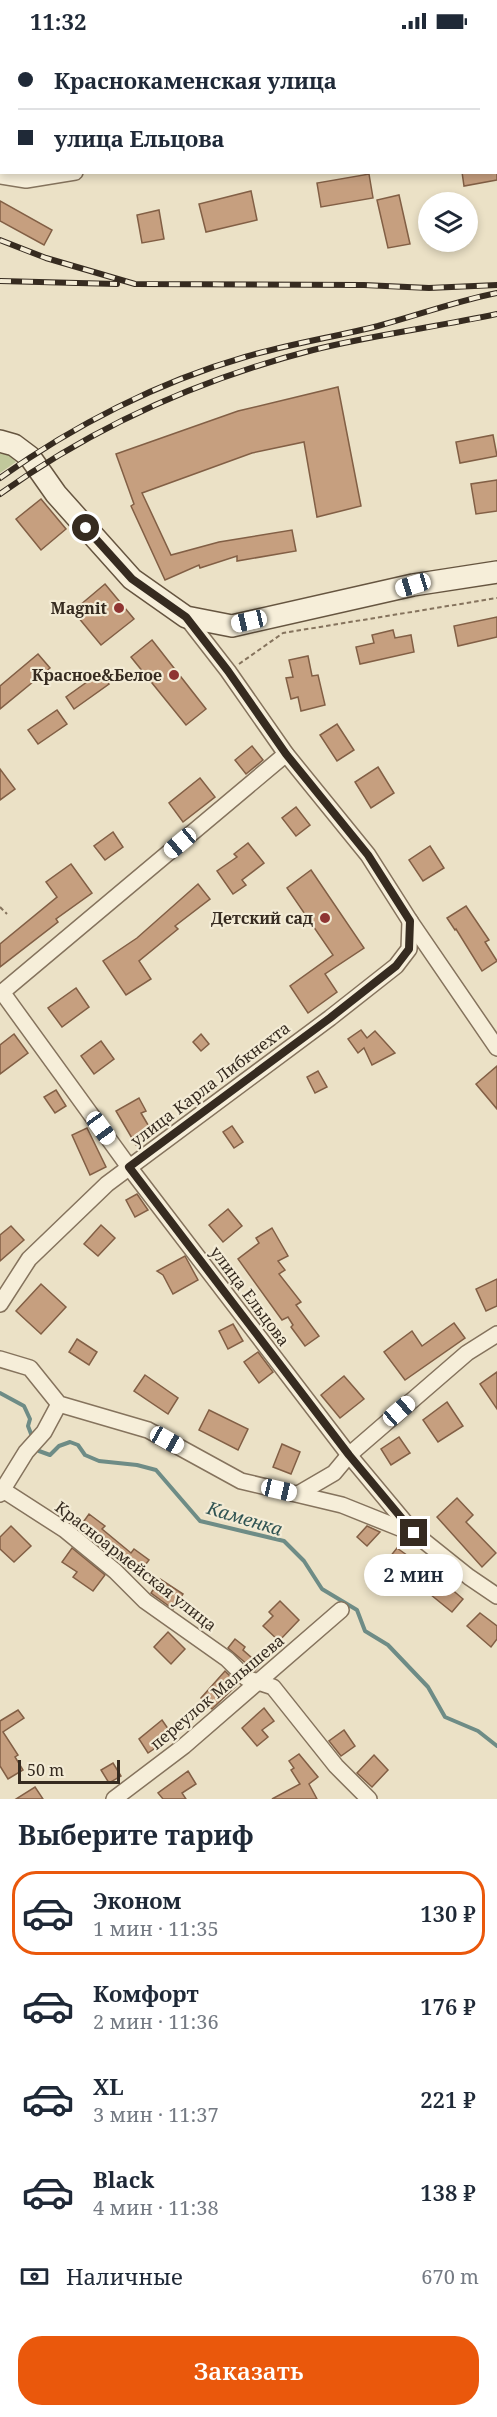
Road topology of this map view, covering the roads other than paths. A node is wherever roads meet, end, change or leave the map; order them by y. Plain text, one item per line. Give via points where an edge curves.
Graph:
1 (63, 174) edge
2 (0, 176) edge
3 (0, 441) edge
4 (497, 572) edge
5 (186, 617) junction
6 (286, 754) junction
7 (410, 921) junction
8 (1, 993) edge
9 (497, 1048) edge
10 (129, 1167) junction
11 (0, 1304) edge
12 (497, 1334) edge
13 (0, 1359) edge
14 (59, 1404) junction
15 (349, 1455) junction
16 (2, 1492) edge
17 (298, 1494) junction
18 (414, 1533) junction
19 (497, 1596) edge
20 (341, 1610) dead end
21 (258, 1682) junction
22 (114, 1799) edge
23 (369, 1799) edge

1 - 2 street via 26,180
3 - 5 street via 14,445 30,457 56,494 132,579
4 - 5 street via 413,585 232,626
5 - 6 street
6 - 7 street via 368,855
6 - 8 street
7 - 9 street
7 - 10 street, улица Карла Либкнехта via 409,949 396,966
8 - 10 street, улица Ельцова
10 - 11 street, улица Карла Либкнехта via 29,1259
10 - 15 street, улица Ельцова
12 - 15 street via 467,1353
13 - 14 street via 30,1368
14 - 16 street
14 - 17 street via 148,1430 241,1481
15 - 17 street via 334,1473
15 - 18 street, улица Ельцова
16 - 21 street, Красноармейская улица via 65,1530 116,1571 145,1601 227,1659 246,1678
17 - 18 street via 342,1505
18 - 19 street, улица Ельцова
20 - 21 street, переулок Малышева
21 - 22 street, переулок Малышева via 184,1746
21 - 23 street, Красноармейская улица via 273,1687 336,1766

